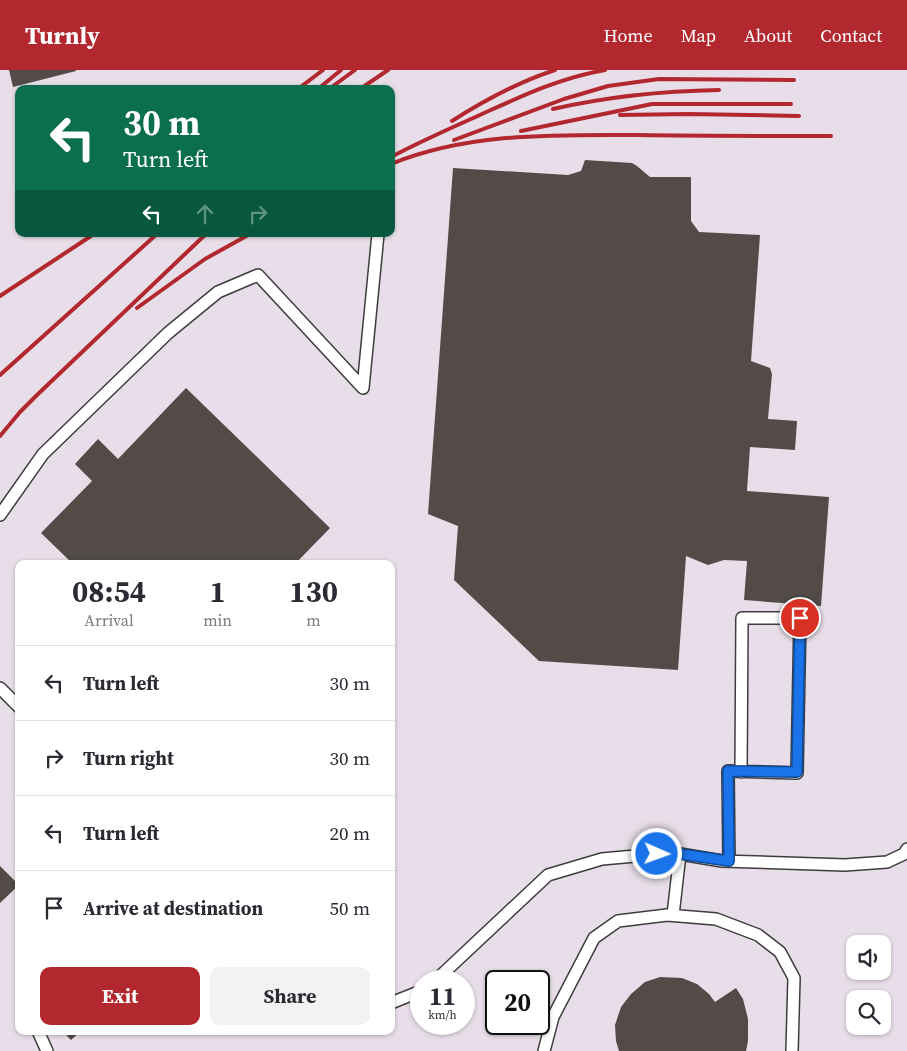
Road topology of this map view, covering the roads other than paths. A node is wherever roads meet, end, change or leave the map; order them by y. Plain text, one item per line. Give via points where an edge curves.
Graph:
1 (378, 237) edge
2 (0, 515) edge
3 (0, 688) edge
4 (15, 703) edge
5 (741, 772) junction
6 (907, 849) edge
7 (680, 854) junction
8 (729, 861) junction
9 (673, 915) junction
10 (447, 970) edge
11 (410, 995) edge
12 (395, 1001) edge
13 (40, 1035) edge
14 (47, 1051) edge
15 (544, 1051) edge
16 (792, 1051) edge

1 - 2 lane via 363,388 258,275 218,292 168,333 44,454
3 - 4 lane
5 - 5 lane via 797,772 800,618 742,618
5 - 8 lane via 728,771
6 - 8 lane via 904,854 887,862 844,865
7 - 8 lane
7 - 9 lane
7 - 10 lane via 602,859 548,875
9 - 15 lane via 618,921 594,938 553,1016
9 - 16 lane via 716,919 758,935 780,952 794,978
11 - 12 lane
13 - 14 lane

